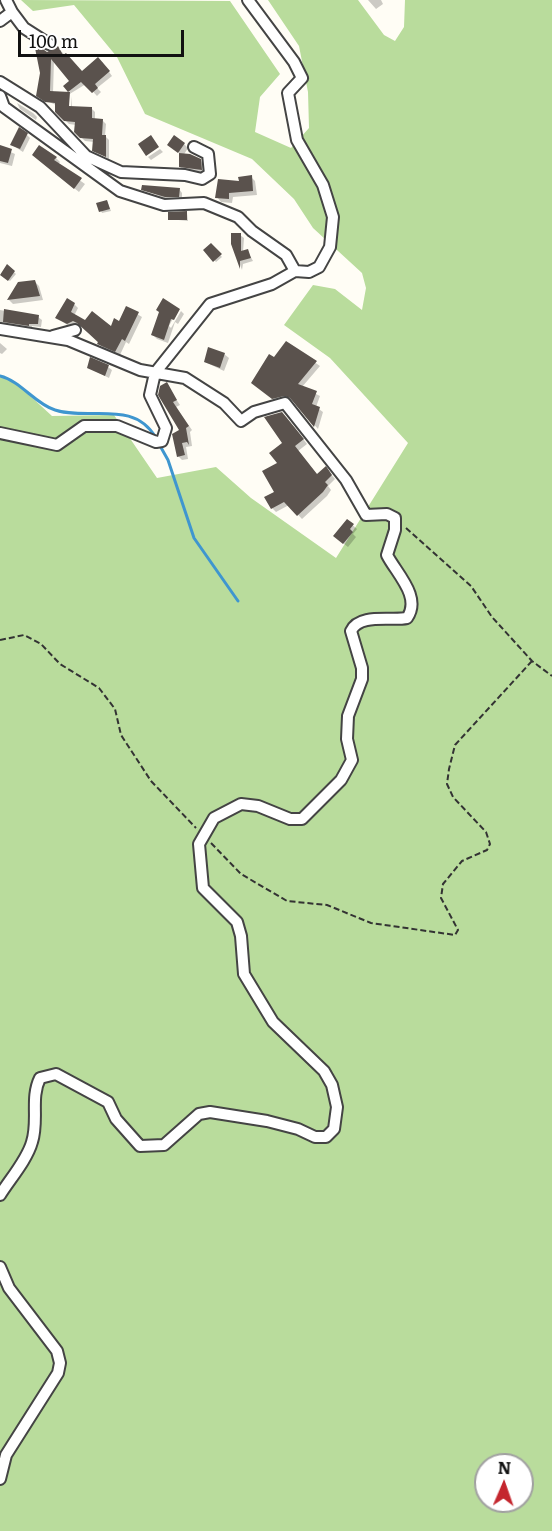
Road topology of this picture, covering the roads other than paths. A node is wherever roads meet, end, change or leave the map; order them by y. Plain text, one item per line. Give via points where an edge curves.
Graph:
1 (6, 0) edge
2 (249, 0) edge
3 (12, 12) junction
4 (0, 21) edge
5 (49, 44) dead end
6 (0, 82) edge
7 (0, 96) edge
8 (194, 147) dead end
9 (295, 271) junction
10 (0, 330) edge
11 (75, 330) dead end
12 (50, 337) junction
13 (155, 373) junction
14 (0, 433) edge
15 (0, 1195) edge
16 (0, 1268) edge
17 (0, 1479) edge

1 - 3 street
2 - 9 street via 302,78 288,93 297,141 323,185 333,217 330,247 324,261 309,272
3 - 4 street
3 - 5 street via 24,28
6 - 8 street via 40,107 86,156 121,172 202,179 210,174 208,154
7 - 9 street via 4,107 113,188 164,205 204,203 238,217 286,255
9 - 13 street via 272,284 210,304
10 - 12 street
11 - 12 street
12 - 13 street
13 - 14 street via 150,395 166,428 162,441 117,426 84,426 57,445
13 - 15 street via 185,378 224,403 242,421 254,412 285,403 346,480 366,515 387,514 394,518 395,530 387,555 408,587 411,608 407,618 373,619 356,622 352,627 362,679 348,716 347,739 352,760 341,780 302,819 241,804 214,818 199,844 203,888 237,922 244,974 273,1022 324,1071 332,1085 337,1107 334,1129 326,1137 315,1137 267,1121 210,1112 199,1114 164,1145 140,1146 116,1119 108,1102 56,1074 40,1078 35,1088 32,1144
16 - 17 street via 9,1288 57,1351 60,1363 58,1373 6,1455

